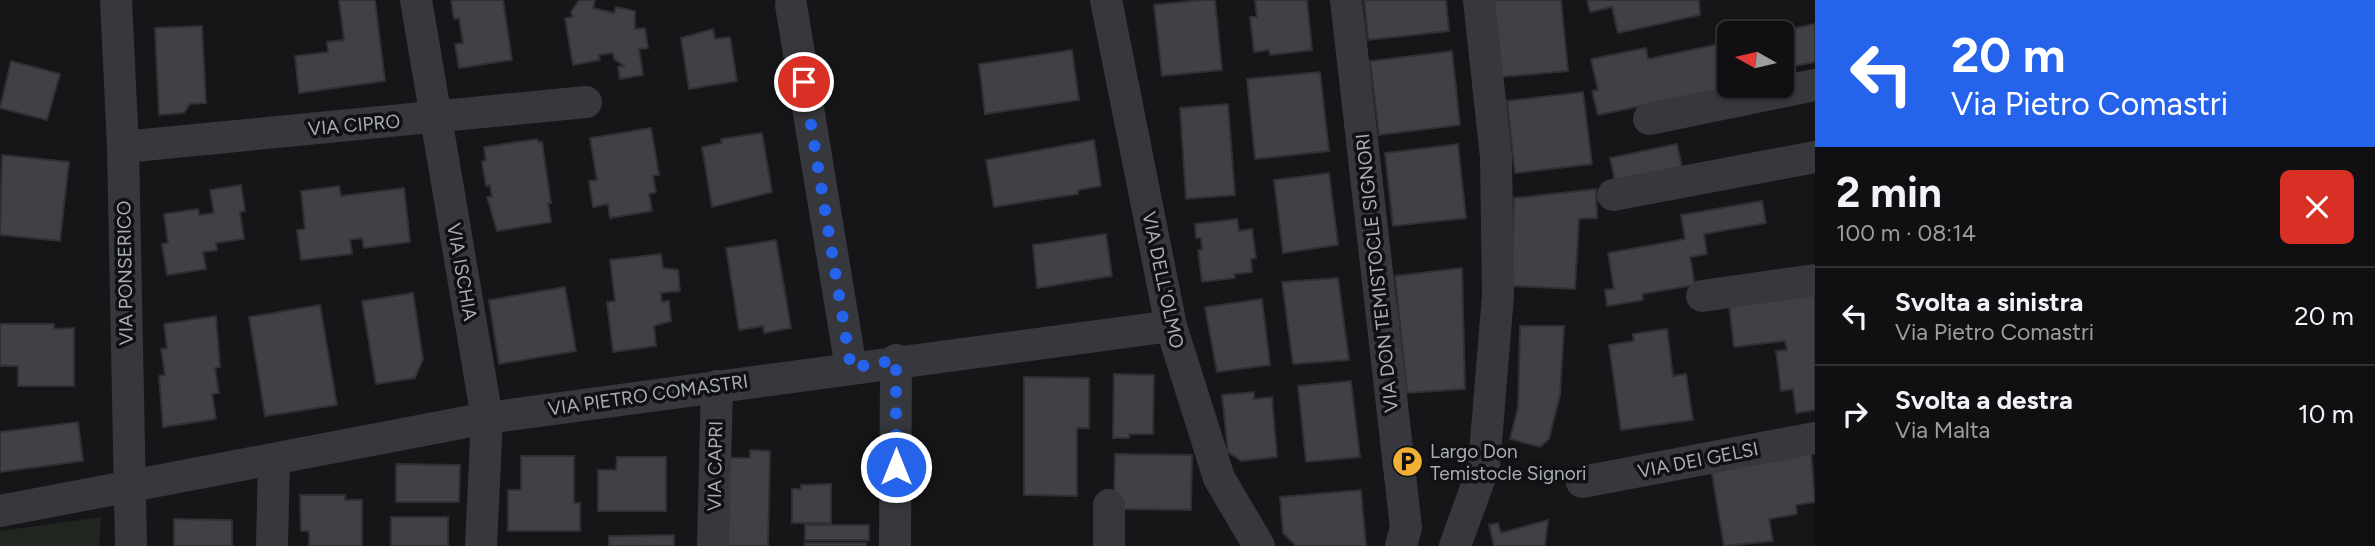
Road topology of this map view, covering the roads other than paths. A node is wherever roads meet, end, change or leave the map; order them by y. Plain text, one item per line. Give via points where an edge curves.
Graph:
1 (116, 0) edge
2 (416, 0) edge
3 (1106, 0) edge
4 (1346, 0) edge
5 (1479, 0) edge
6 (791, 5) dead end
7 (1815, 85) edge
8 (586, 102) dead end
9 (436, 118) junction
10 (1649, 119) dead end
11 (122, 146) junction
12 (1815, 157) edge
13 (1614, 195) dead end
14 (1815, 280) edge
15 (1702, 296) dead end
16 (1171, 326) junction
17 (896, 360) junction
18 (851, 368) junction
19 (717, 386) junction
20 (487, 418) junction
21 (1815, 438) edge
22 (274, 460) junction
23 (1581, 482) dead end
24 (130, 488) junction
25 (1109, 505) dead end
26 (0, 511) edge
27 (131, 546) edge
28 (272, 546) edge
29 (481, 546) edge
30 (713, 546) edge
31 (895, 546) edge
32 (1109, 546) edge
33 (1259, 546) edge
34 (1401, 546) edge
35 (1455, 546) edge

1 - 11 street, VIA PONSERICO
2 - 9 street, VIA ISCHIA
3 - 16 street, VIA DELL'OLMO
4 - 34 street, VIA DON TEMISTOCLE SIGNORI via 1406,528
5 - 35 street via 1496,157 1498,296 1484,466
6 - 18 street
7 - 10 street
8 - 9 street, VIA CIPRO
9 - 11 street, VIA CIPRO
9 - 20 street, VIA ISCHIA
11 - 24 street, VIA PONSERICO
12 - 13 street
14 - 15 street
16 - 17 street, VIA PIETRO COMASTRI
16 - 33 street, VIA DELL'OLMO via 1219,478
17 - 18 street, VIA PIETRO COMASTRI
17 - 31 street
18 - 19 street, VIA PIETRO COMASTRI
19 - 20 street, VIA PIETRO COMASTRI
19 - 30 street, VIA CAPRI
20 - 22 street, VIA PIETRO COMASTRI
20 - 29 street, VIA ISCHIA
21 - 23 street, VIA DEI GELSI
22 - 24 street, VIA PIETRO COMASTRI
22 - 28 street
24 - 26 street, VIA PIETRO COMASTRI
24 - 27 street, VIA PONSERICO
25 - 32 street

